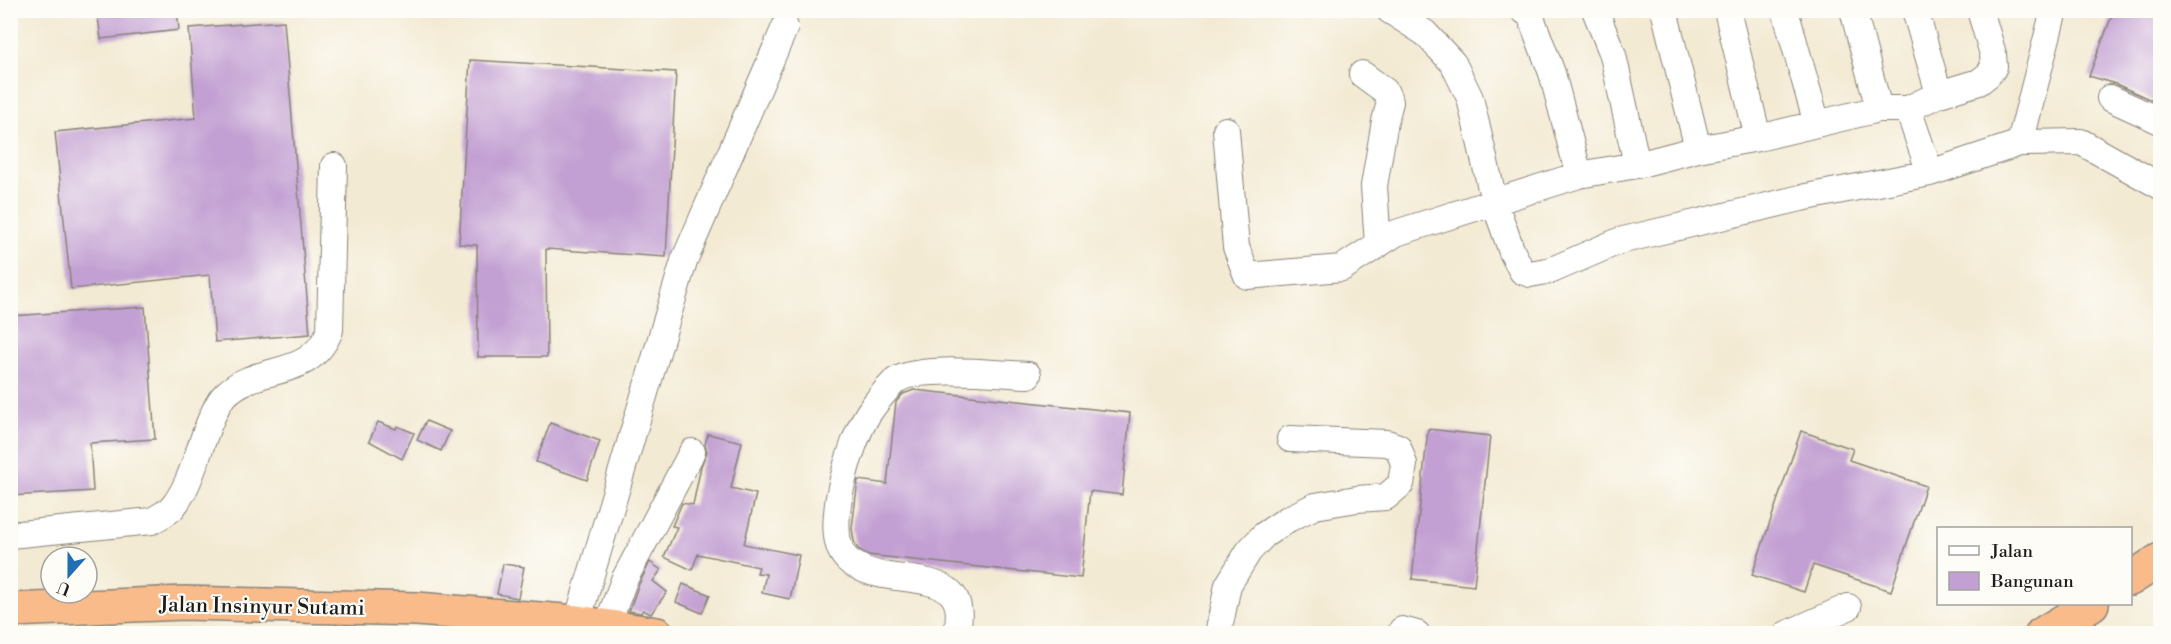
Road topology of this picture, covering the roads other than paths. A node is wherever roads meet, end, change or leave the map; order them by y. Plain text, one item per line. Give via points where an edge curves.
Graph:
1 (1389, 10) edge
2 (1596, 10) edge
3 (1664, 10) edge
4 (1727, 10) edge
5 (1785, 10) edge
6 (1853, 10) edge
7 (1915, 10) edge
8 (1980, 10) edge
9 (2040, 10) edge
10 (2054, 10) edge
11 (1530, 12) edge
12 (785, 27) dead end
13 (2049, 36) junction
14 (1362, 74) dead end
15 (1940, 94) junction
16 (2110, 98) dead end
17 (1879, 109) junction
18 (1908, 109) junction
19 (2160, 121) edge
20 (1817, 124) junction
21 (1226, 130) dead end
22 (1758, 138) junction
23 (2020, 143) junction
24 (1698, 149) junction
25 (1637, 165) junction
26 (334, 166) dead end
27 (1930, 173) junction
28 (1579, 175) junction
29 (2160, 186) edge
30 (1494, 201) junction
31 (1378, 245) junction
32 (1028, 375) dead end
33 (1290, 439) dead end
34 (692, 452) dead end
35 (10, 535) edge
36 (2160, 560) edge
37 (2132, 578) edge
38 (2089, 605) edge
39 (1848, 607) dead end
40 (10, 610) edge
41 (534, 626) edge
42 (595, 627) edge
43 (2055, 630) edge
44 (657, 633) edge
45 (957, 633) edge
46 (1218, 633) edge
47 (1787, 633) edge

1 - 30 street via 1425,33 1453,63 1470,98
2 - 25 street via 1613,56
3 - 24 street
4 - 22 street
5 - 20 street
6 - 17 street
7 - 15 street
8 - 15 street via 1994,67 1979,82
9 - 13 street
10 - 13 street
11 - 28 street via 1552,73
12 - 42 street via 684,261
13 - 23 street
14 - 31 street via 1385,92 1390,102 1374,186
15 - 18 street
16 - 19 street
17 - 18 street
17 - 20 street
18 - 27 street
20 - 22 street
21 - 31 street via 1236,247 1247,276 1342,268
22 - 24 street
23 - 27 street
23 - 29 street via 2080,142
24 - 25 street
25 - 28 street
26 - 35 street via 330,330 321,349 306,362 234,386 222,397 185,486 171,509 152,521
27 - 30 street via 1619,241 1552,270 1530,274 1517,263
28 - 30 street
30 - 31 street via 1396,233
32 - 45 street via 933,371 900,377 885,390 867,416 841,480 837,517 838,542 844,557 882,576 931,583 948,591 957,601
33 - 46 street via 1387,443 1398,447 1404,464 1401,484 1386,497 1315,507 1264,535 1228,585
34 - 42 street
36 - 37 highway
38 - 43 highway
39 - 47 street
40 - 41 highway, Jalan Insinyur Sutami via 184,603 417,609
41 - 42 highway, Jalan Insinyur Sutami
42 - 44 highway, Jalan Insinyur Sutami

